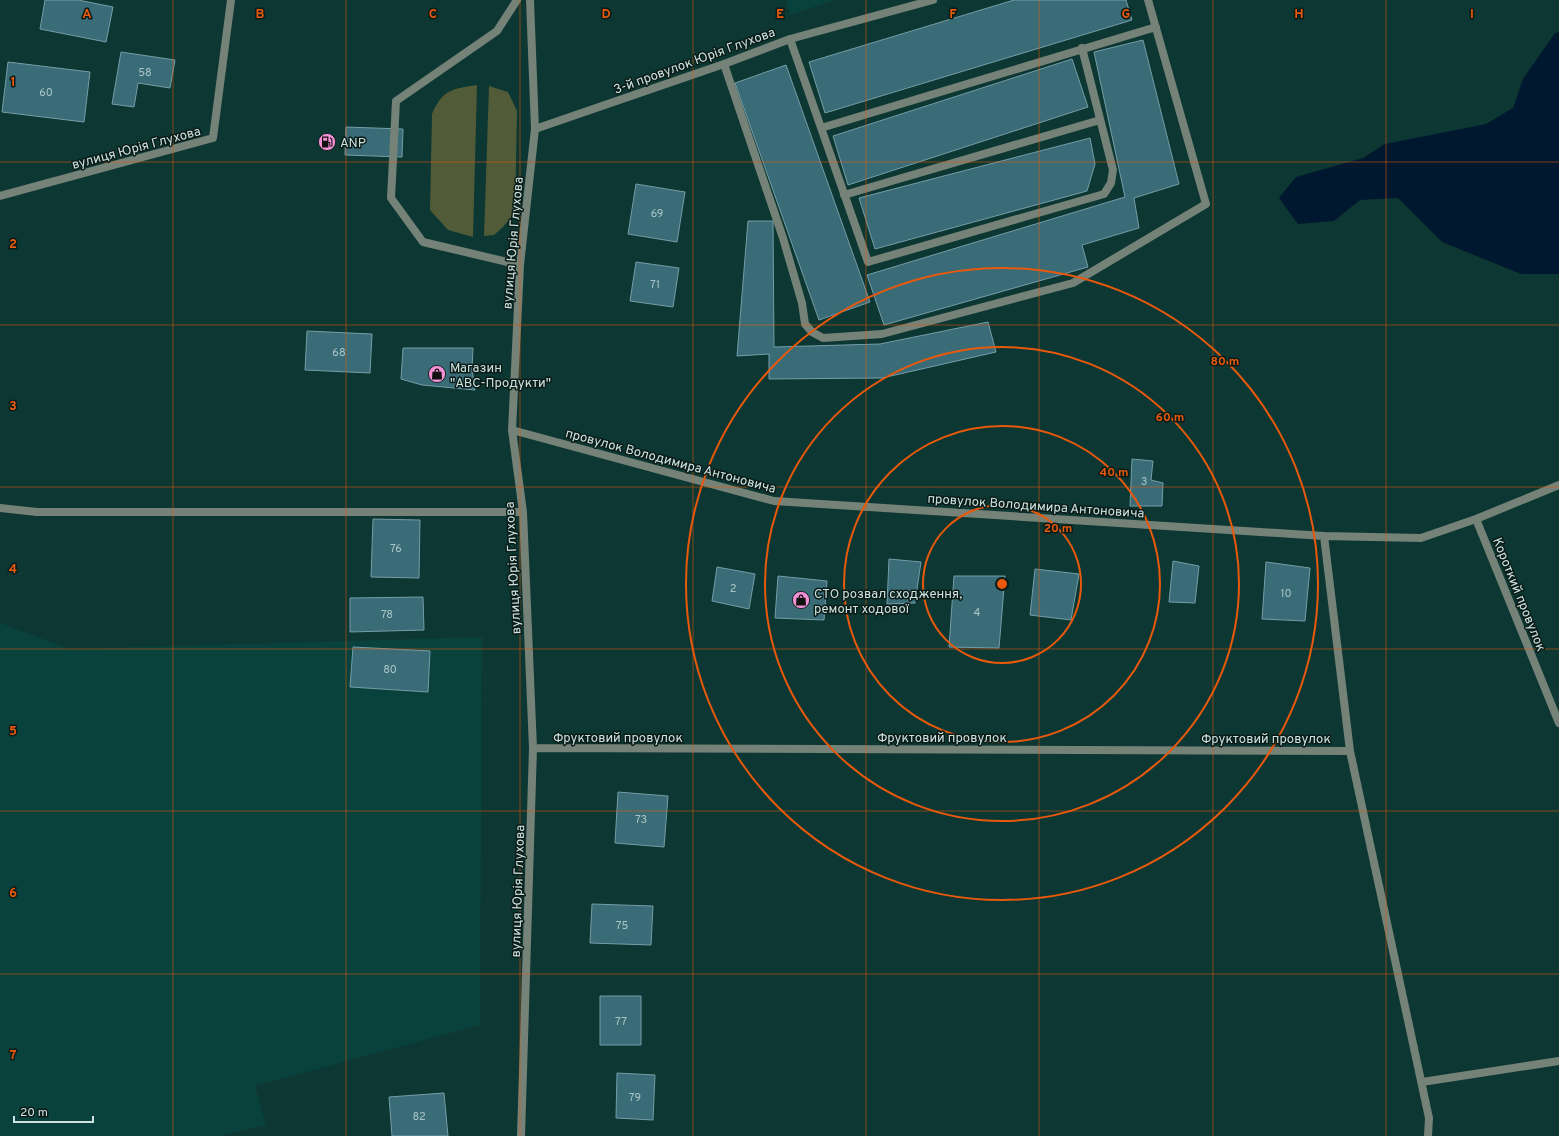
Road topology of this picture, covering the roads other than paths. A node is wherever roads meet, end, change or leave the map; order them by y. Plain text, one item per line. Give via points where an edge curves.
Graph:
1 (231, 0) edge
2 (517, 0) edge
3 (530, 0) edge
4 (933, 0) edge
5 (1148, 0) edge
6 (1156, 27) junction
7 (790, 39) junction
8 (1082, 48) junction
9 (724, 64) junction
10 (1100, 120) junction
11 (535, 128) junction
12 (821, 128) junction
13 (844, 194) junction
14 (0, 196) edge
15 (520, 265) junction
16 (512, 430) junction
17 (1559, 486) edge
18 (0, 508) edge
19 (523, 512) junction
20 (1476, 519) junction
21 (1324, 536) junction
22 (1559, 722) edge
23 (533, 748) junction
24 (1350, 751) junction
25 (1559, 1061) edge
26 (1422, 1082) junction
27 (521, 1136) edge
28 (1428, 1136) edge

1 - 14 street, вулиця Юрія Глухова via 213,138
2 - 15 street via 497,31 396,101 391,198 423,242
3 - 11 street, вулиця Юрія Глухова
4 - 7 street, 3-й провулок Юрія Глухова
5 - 6 street
6 - 8 street
6 - 9 street via 1206,204 1073,283 882,334 823,338 812,332 806,324 783,238
7 - 9 street, 3-й провулок Юрія Глухова
7 - 12 street
8 - 10 street
8 - 12 street
9 - 11 street, 3-й провулок Юрія Глухова
10 - 13 street
10 - 13 street via 1113,170 1111,183 1104,194 868,262
11 - 15 street, вулиця Юрія Глухова
12 - 13 street
15 - 16 street, вулиця Юрія Глухова
16 - 19 street, вулиця Юрія Глухова
16 - 21 street, провулок Володимира Антоновича via 774,501
17 - 20 street, провулок Володимира Антоновича
18 - 19 street via 45,512
19 - 23 street, вулиця Юрія Глухова
20 - 21 street, провулок Володимира Антоновича via 1421,538
20 - 22 street, Короткий провулок
21 - 24 street
23 - 24 street, Фруктовий провулок
23 - 27 street, вулиця Юрія Глухова
24 - 26 street
25 - 26 street
26 - 28 street via 1429,1118

